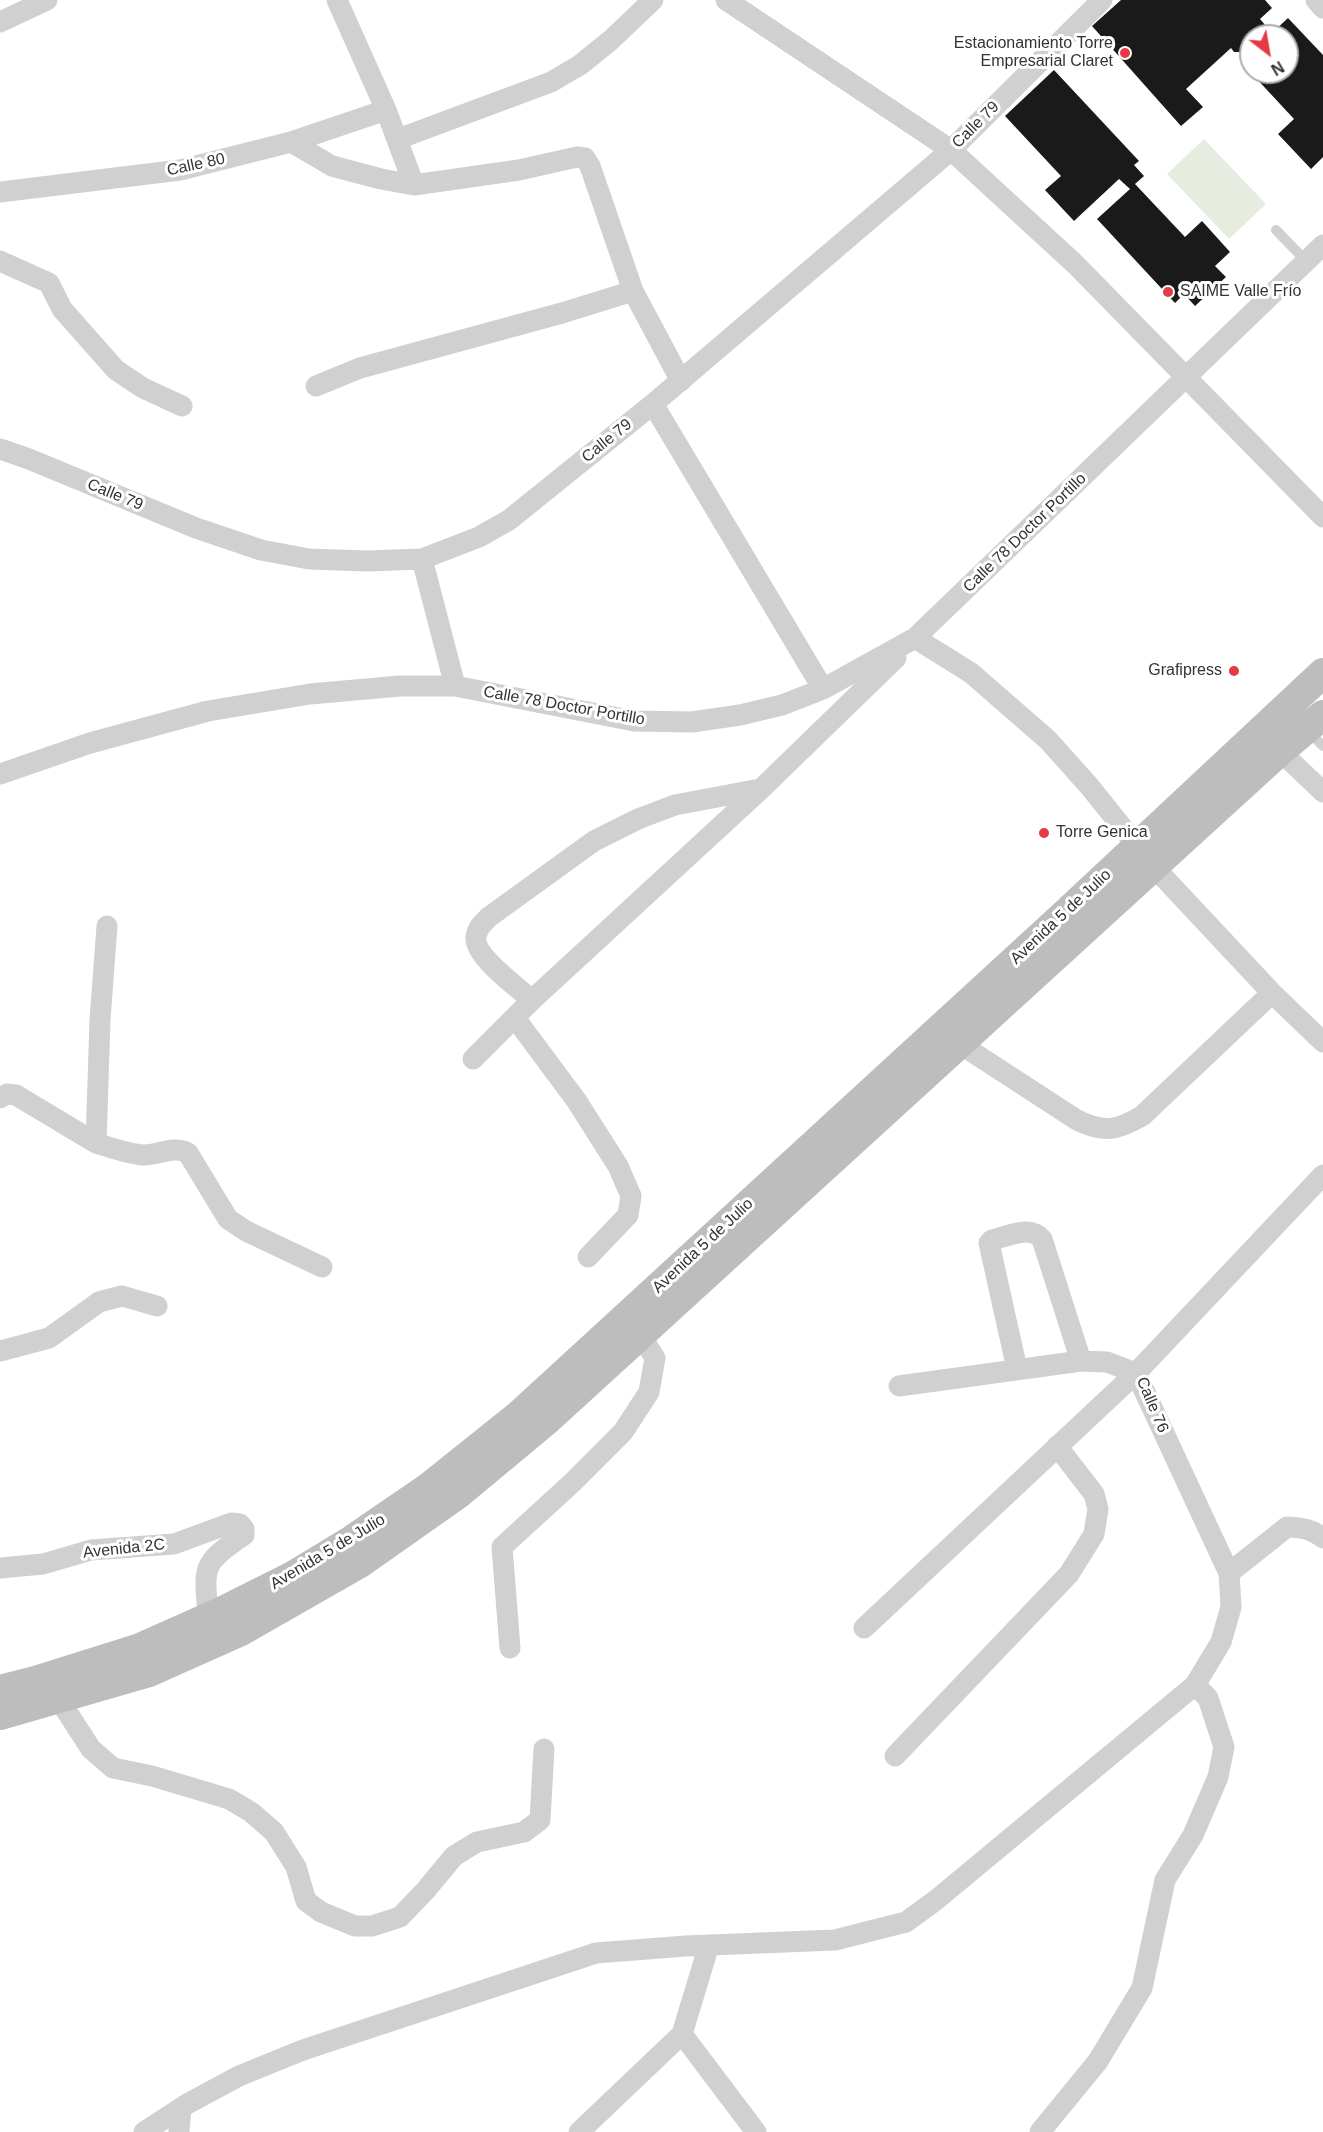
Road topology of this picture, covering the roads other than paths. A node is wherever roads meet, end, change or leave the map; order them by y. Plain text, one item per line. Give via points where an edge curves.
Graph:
1 (47, 0) edge
2 (337, 0) edge
3 (653, 0) edge
4 (726, 0) edge
5 (1102, 0) edge
6 (1316, 0) edge
7 (1323, 8) edge
8 (0, 22) edge
9 (386, 110) junction
10 (398, 139) junction
11 (291, 142) junction
12 (951, 150) junction
13 (414, 185) junction
14 (0, 192) edge
15 (1276, 231) dead end
16 (1323, 245) edge
17 (0, 261) edge
18 (1306, 261) junction
19 (633, 291) junction
20 (1186, 378) junction
21 (681, 381) junction
22 (316, 386) dead end
23 (653, 404) junction
24 (182, 406) dead end
25 (0, 449) edge
26 (1323, 517) edge
27 (422, 559) junction
28 (915, 638) junction
29 (1323, 673) edge
30 (455, 686) junction
31 (823, 689) junction
32 (1318, 730) edge
33 (1280, 751) junction
34 (0, 774) edge
35 (761, 789) junction
36 (1323, 792) edge
37 (1145, 856) junction
38 (107, 926) dead end
39 (1272, 993) junction
40 (532, 1000) junction
41 (515, 1018) junction
42 (1323, 1042) edge
43 (960, 1044) junction
44 (473, 1059) dead end
45 (0, 1098) edge
46 (96, 1143) junction
47 (1323, 1175) edge
48 (588, 1257) dead end
49 (322, 1266) dead end
50 (157, 1306) dead end
51 (640, 1334) junction
52 (0, 1351) edge
53 (1080, 1361) junction
54 (1017, 1369) junction
55 (1136, 1373) junction
56 (899, 1386) dead end
57 (1057, 1446) junction
58 (1322, 1534) edge
59 (0, 1569) edge
60 (1229, 1573) junction
61 (208, 1618) junction
62 (864, 1628) dead end
63 (510, 1648) dead end
64 (1195, 1685) junction
65 (0, 1690) edge
66 (58, 1698) junction
67 (0, 1715) edge
68 (544, 1749) dead end
69 (895, 1756) dead end
70 (709, 1945) junction
71 (682, 2034) junction
72 (181, 2108) junction
73 (144, 2132) edge
74 (179, 2132) edge
75 (579, 2132) edge
76 (756, 2132) edge
77 (1040, 2132) edge

1 - 8 street
2 - 9 street
3 - 10 street via 580,65 551,82
4 - 12 street
5 - 12 street, Calle 79
6 - 7 street
9 - 10 street
9 - 11 street, Calle 80
10 - 13 street
11 - 13 street via 332,166
11 - 14 street, Calle 80 via 180,170
12 - 20 street via 1076,264
12 - 21 street, Calle 79
13 - 19 street via 585,158
15 - 18 lane
16 - 18 street, Calle 78 Doctor Portillo
17 - 24 street via 49,283 62,309 116,370
18 - 20 street, Calle 78 Doctor Portillo
19 - 21 street
19 - 22 street via 360,368
20 - 26 street
20 - 28 street, Calle 78 Doctor Portillo
21 - 23 street, Calle 79
23 - 27 street, Calle 79 via 509,520 479,537
23 - 31 street
25 - 27 street, Calle 79 via 195,528 261,550 309,559
27 - 30 street
28 - 31 street, Calle 78 Doctor Portillo
28 - 35 street
28 - 37 street via 971,673 1048,740
29 - 37 main road, Avenida 5 de Julio
30 - 31 street, Calle 78 Doctor Portillo via 634,721 692,722 751,713
30 - 34 street, Calle 78 Doctor Portillo via 400,686 310,694 208,711 90,743
32 - 33 main road, Avenida 5 de Julio
33 - 36 street
33 - 37 main road, Avenida 5 de Julio
35 - 40 street
35 - 40 street via 675,806 638,819 594,841 489,917 480,926 477,946
37 - 39 street
37 - 43 main road, Avenida 5 de Julio
37 - 61 main road, Avenida 5 de Julio via 518,1416 428,1488 352,1540 291,1577
38 - 46 street
39 - 42 street
39 - 43 street via 1142,1116 1122,1127 1096,1129 1077,1120
40 - 41 street
41 - 44 street
41 - 48 street via 576,1100 618,1166 631,1196 628,1215
43 - 51 main road, Avenida 5 de Julio
45 - 46 street via 16,1095
46 - 49 street via 144,1155 182,1150 188,1153 228,1219
47 - 55 street, Calle 76
50 - 52 street via 122,1296 99,1302 49,1338
51 - 63 street via 655,1358 649,1392 623,1432 502,1547
51 - 66 main road, Avenida 5 de Julio via 547,1420 458,1494 360,1563 241,1631 149,1672
53 - 54 street
53 - 54 street via 1042,1239 1029,1231 989,1243
53 - 55 street via 1107,1362
54 - 56 street
55 - 57 street
55 - 60 street, Calle 76
57 - 62 street
57 - 69 street via 1094,1494 1098,1509 1094,1534 1069,1574
58 - 60 street via 1287,1527
59 - 61 street, Avenida 2C via 43,1564 91,1550 174,1544 231,1523 240,1524 244,1535 211,1560 206,1574
60 - 64 street, Calle 76 via 1231,1607 1221,1642
61 - 65 main road, Avenida 5 de Julio via 141,1648
64 - 70 street, Calle 76 via 906,1922 834,1940
64 - 77 street via 1208,1698 1224,1747 1218,1777 1193,1835 1165,1880 1142,1988 1098,2061
66 - 67 main road, Avenida 5 de Julio
66 - 68 street via 91,1749 113,1768 229,1799 251,1812 274,1832 296,1867 306,1901 355,1926 372,1926 400,1917 454,1856 477,1842 524,1832 540,1820
70 - 71 street
70 - 72 street, Calle 76 via 596,1953 303,2050 239,2076
71 - 75 street
71 - 76 street
72 - 73 street, Calle 76
72 - 74 street

